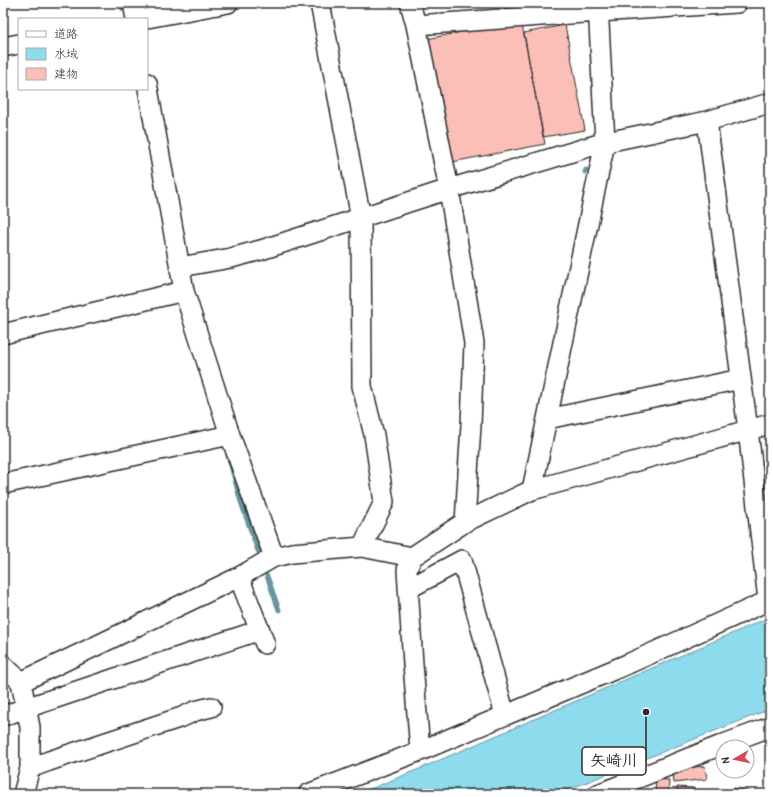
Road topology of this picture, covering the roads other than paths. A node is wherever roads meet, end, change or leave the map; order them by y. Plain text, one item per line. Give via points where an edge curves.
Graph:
1 (133, 3) edge
2 (228, 3) edge
3 (320, 3) edge
4 (410, 3) edge
5 (736, 3) edge
6 (598, 7) edge
7 (136, 18) edge
8 (147, 18) edge
9 (416, 25) junction
10 (18, 44) edge
11 (3, 47) edge
12 (148, 89) edge
13 (770, 103) edge
14 (707, 121) junction
15 (605, 143) junction
16 (449, 189) junction
17 (361, 218) junction
18 (180, 267) junction
19 (184, 291) junction
20 (3, 334) edge
21 (741, 379) junction
22 (547, 419) junction
23 (770, 424) edge
24 (748, 430) junction
25 (230, 435) junction
26 (3, 484) edge
27 (532, 490) junction
28 (465, 522) junction
29 (362, 547) junction
30 (274, 557) junction
31 (412, 557) junction
32 (239, 577) junction
33 (408, 589) junction
34 (769, 600) edge
35 (3, 665) edge
36 (21, 682) junction
37 (211, 707) dead end
38 (26, 708) junction
39 (505, 715) junction
40 (3, 716) edge
41 (770, 727) edge
42 (420, 751) junction
43 (30, 768) junction
44 (23, 794) edge
45 (308, 794) edge
46 (598, 794) edge

1 - 7 street
2 - 8 street
3 - 17 street
4 - 9 street
5 - 6 street
6 - 9 street
6 - 15 street
9 - 16 street
10 - 11 street
12 - 18 street
13 - 14 street
14 - 15 street
14 - 21 street
15 - 16 street
15 - 22 street
16 - 17 street
16 - 28 street via 474,343
17 - 18 street via 262,250
17 - 29 street via 362,386 374,435 384,502
18 - 19 street
19 - 20 street
19 - 25 street
21 - 22 street
21 - 24 street
22 - 27 street
23 - 24 street
24 - 27 street
24 - 34 street
25 - 26 street
25 - 30 street
27 - 28 street
28 - 31 street
29 - 30 street
29 - 31 street
30 - 32 street
31 - 33 street via 407,570
32 - 36 street
32 - 38 street via 262,637
33 - 39 street via 462,560
33 - 42 street
34 - 39 street via 630,663
35 - 36 street
36 - 38 street
37 - 43 street
38 - 40 street
38 - 43 street via 30,727
39 - 42 street
41 - 46 street
42 - 45 street
43 - 44 street

